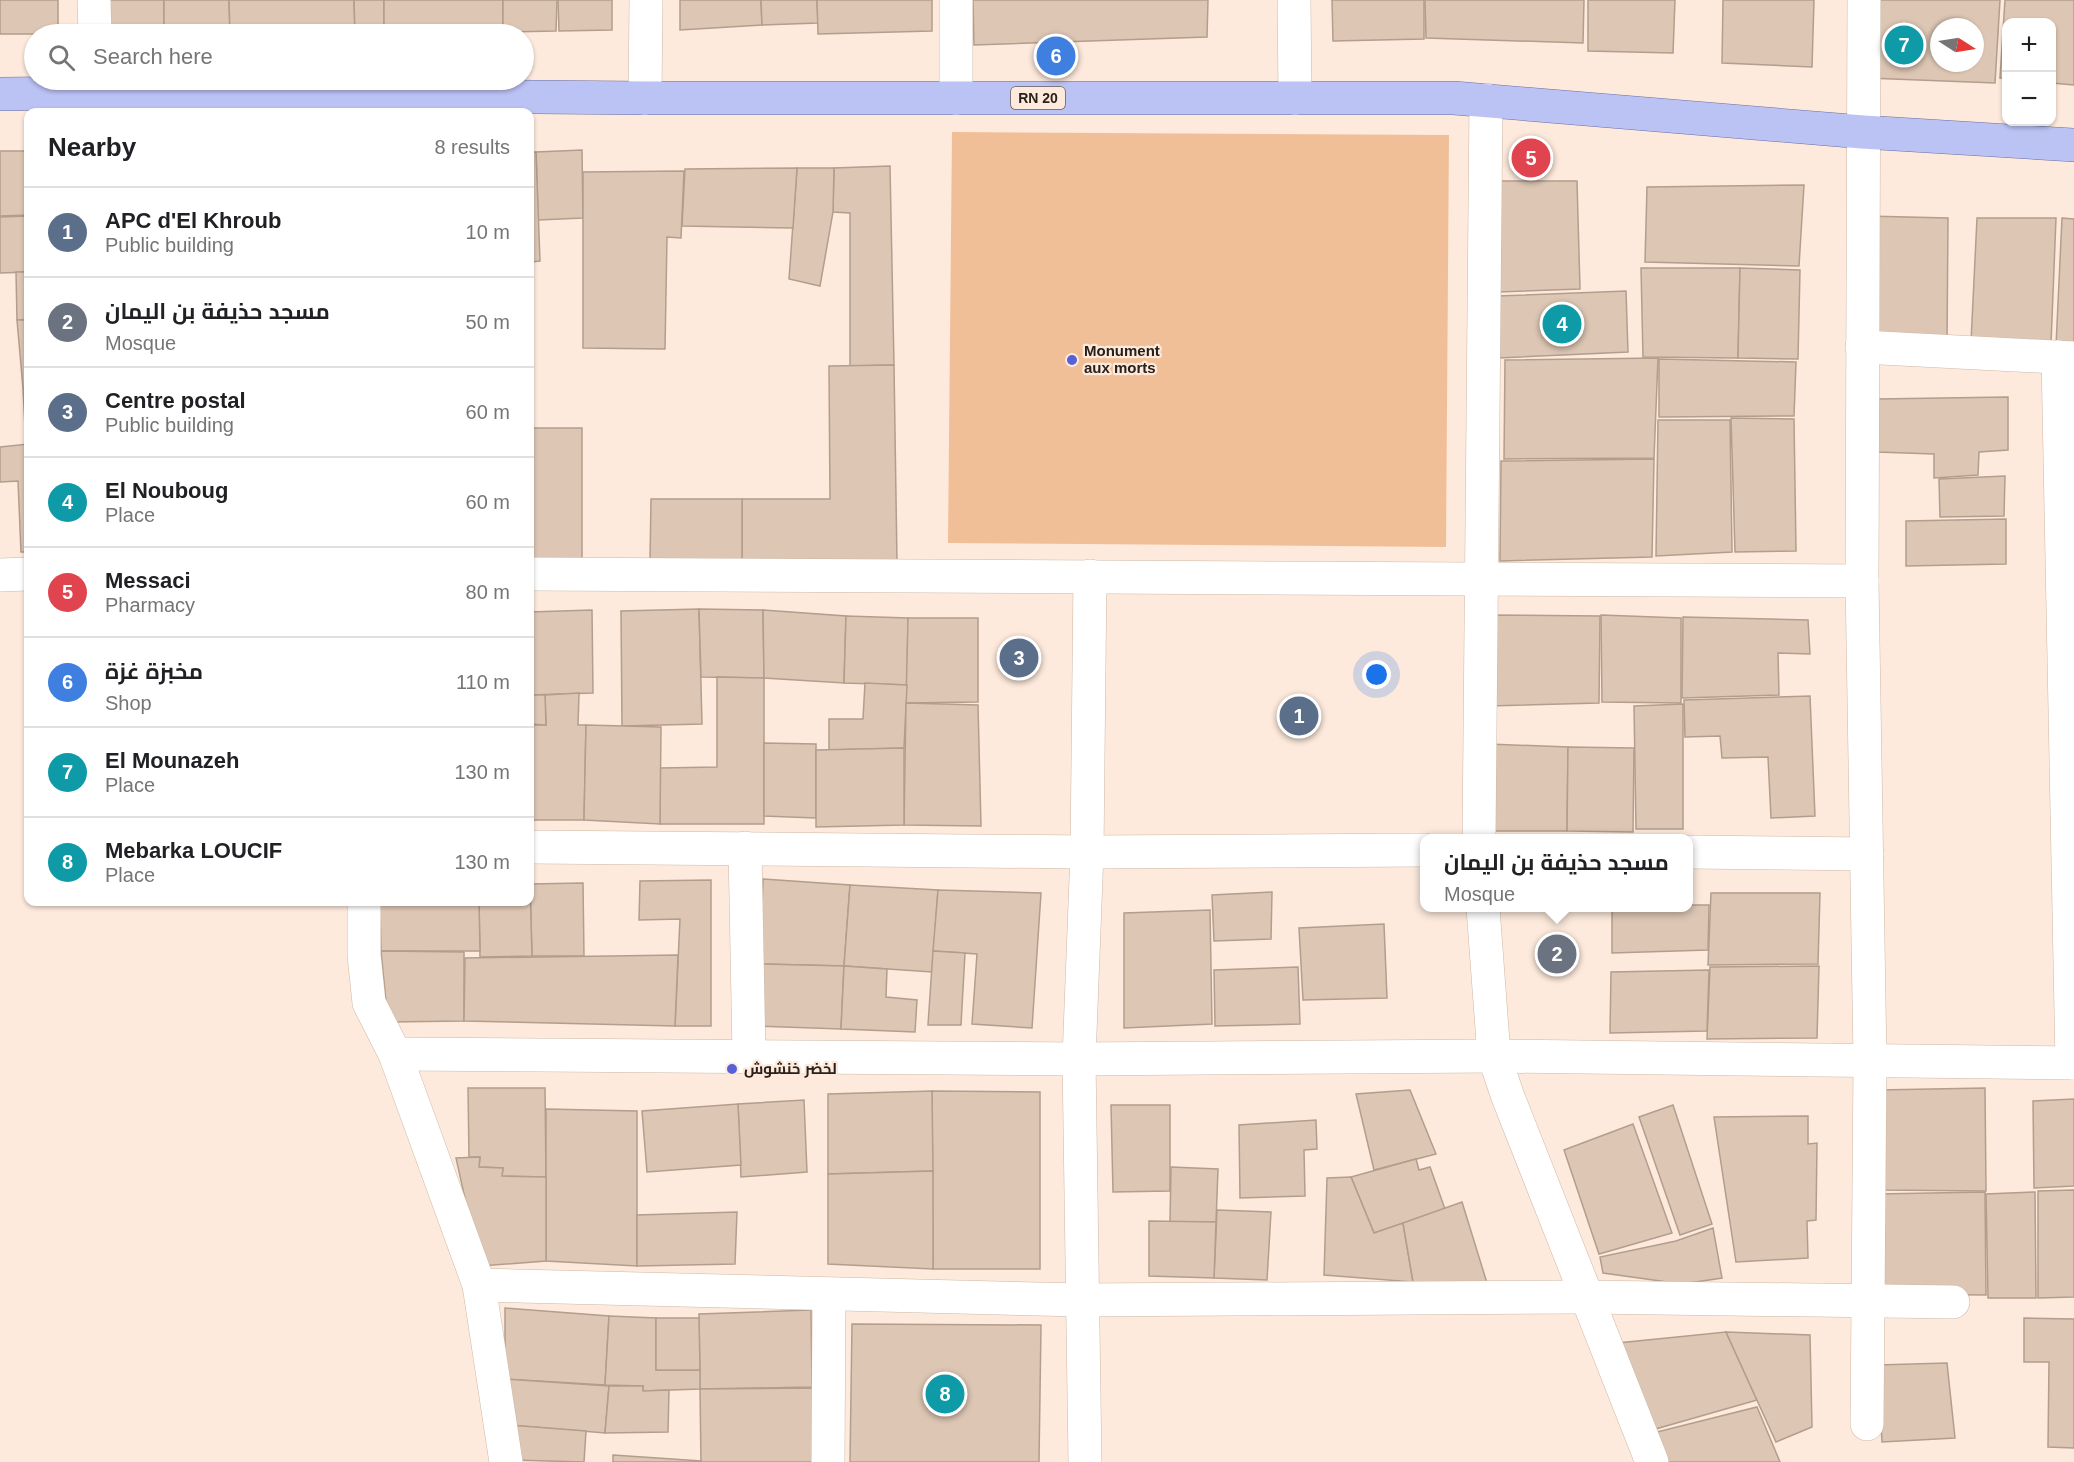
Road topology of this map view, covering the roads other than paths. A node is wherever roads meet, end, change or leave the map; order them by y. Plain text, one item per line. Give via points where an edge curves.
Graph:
1 (94, 0) edge
2 (646, 0) edge
3 (956, 0) edge
4 (1294, 0) edge
5 (1864, 0) edge
6 (95, 24) edge
7 (0, 94) edge
8 (95, 95) edge
9 (645, 98) junction
10 (956, 98) junction
11 (1294, 98) junction
12 (1486, 100) junction
13 (1863, 132) junction
14 (2074, 145) edge
15 (1862, 347) junction
16 (2066, 358) edge
17 (24, 574) edge
18 (534, 574) edge
19 (0, 575) edge
20 (1090, 576) junction
21 (1482, 579) junction
22 (1862, 581) junction
23 (1479, 834) edge
24 (534, 847) edge
25 (745, 848) junction
26 (1420, 850) edge
27 (1087, 852) junction
28 (1693, 852) edge
29 (1867, 854) junction
30 (364, 906) edge
31 (1483, 912) edge
32 (395, 1054) junction
33 (749, 1055) junction
34 (1494, 1056) junction
35 (1079, 1059) junction
36 (1870, 1061) junction
37 (2073, 1064) edge
38 (479, 1284) junction
39 (829, 1296) junction
40 (1586, 1297) junction
41 (1081, 1300) junction
42 (1869, 1300) junction
43 (1953, 1302) dead end
44 (1867, 1424) dead end
45 (506, 1462) edge
46 (828, 1462) edge
47 (1085, 1462) edge
48 (1652, 1462) edge

1 - 6 street
2 - 9 street
3 - 10 street
4 - 11 street
5 - 13 street
7 - 8 main road, RN 20
8 - 9 main road, RN 20
9 - 10 main road, RN 20
10 - 11 main road, RN 20
11 - 12 main road, RN 20
12 - 13 main road, RN 20
12 - 21 street
13 - 14 main road, RN 20
13 - 15 street
15 - 16 street
15 - 22 street
16 - 37 street
17 - 19 street
18 - 20 street
20 - 21 street
20 - 27 street
21 - 22 street
21 - 23 street
22 - 29 street
24 - 25 street
25 - 27 street
25 - 33 street
26 - 27 street
27 - 35 street
28 - 29 street
29 - 36 street
30 - 32 street via 369,1003
31 - 34 street
32 - 33 street
32 - 38 street
33 - 35 street
34 - 35 street
34 - 36 street
34 - 40 street
35 - 41 street
36 - 37 street
36 - 42 street
38 - 39 street
38 - 45 street
39 - 41 street
39 - 46 street
40 - 41 street
40 - 42 street
40 - 48 street
41 - 47 street
42 - 43 street
42 - 44 street

